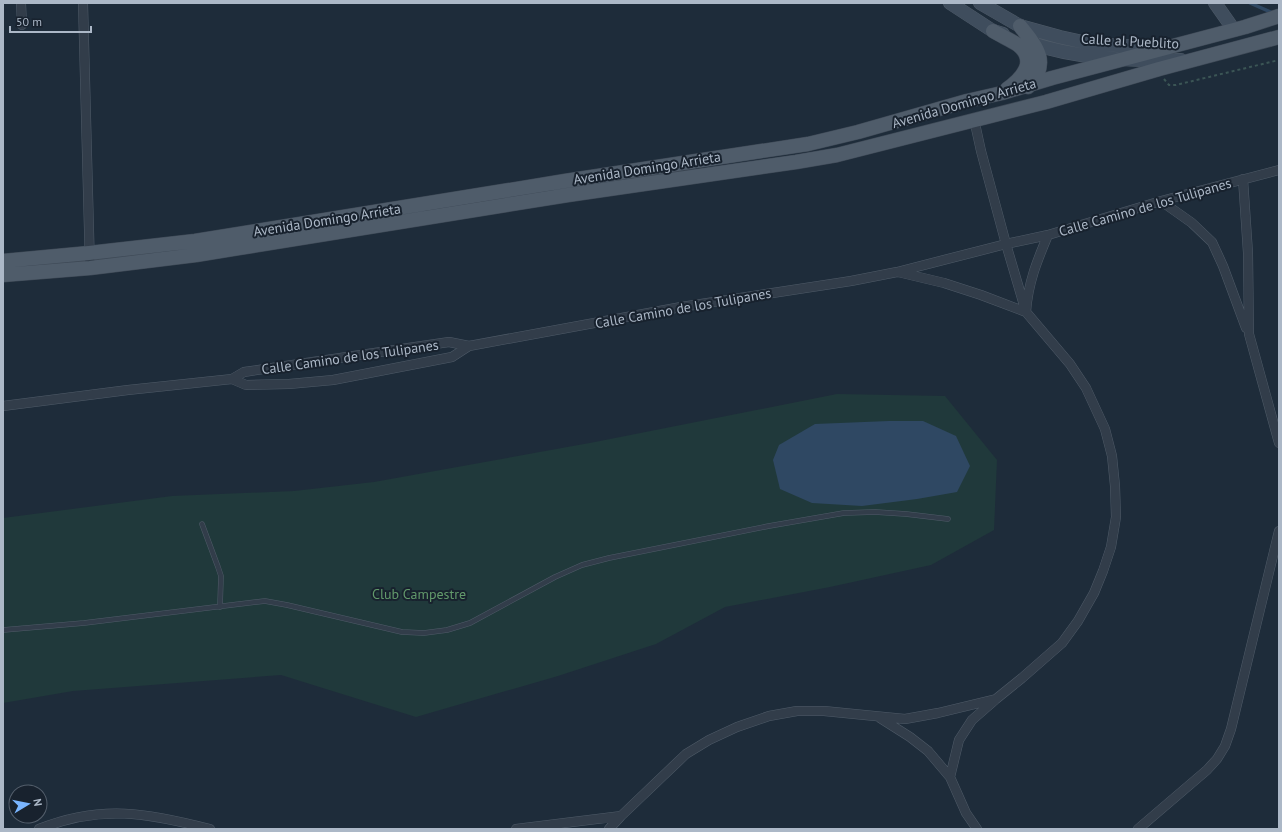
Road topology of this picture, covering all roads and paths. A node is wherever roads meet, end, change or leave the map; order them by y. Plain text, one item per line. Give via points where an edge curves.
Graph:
1 (21, 3) edge
2 (83, 3) edge
3 (950, 3) edge
4 (980, 3) edge
5 (1215, 3) edge
6 (1279, 16) edge
7 (22, 25) dead end
8 (1020, 26) junction
9 (1240, 28) junction
10 (993, 31) junction
11 (1278, 37) edge
12 (1036, 45) junction
13 (1167, 48) junction
14 (1124, 59) junction
15 (1197, 59) junction
16 (1279, 60) edge
17 (1158, 69) junction
18 (1031, 84) junction
19 (1002, 93) junction
20 (967, 101) junction
21 (1004, 112) junction
22 (974, 119) junction
23 (1279, 170) edge
24 (1243, 179) junction
25 (565, 181) junction
26 (568, 195) junction
27 (1161, 201) junction
28 (1048, 234) junction
29 (1006, 244) junction
30 (195, 248) junction
31 (89, 253) junction
32 (3, 260) edge
33 (90, 268) junction
34 (897, 272) junction
35 (3, 275) edge
36 (1026, 312) junction
37 (1249, 334) junction
38 (469, 346) junction
39 (232, 379) junction
40 (3, 406) edge
41 (1279, 441) edge
42 (948, 519) dead end
43 (202, 524) dead end
44 (1279, 531) edge
45 (220, 607) junction
46 (3, 630) edge
47 (996, 699) junction
48 (877, 716) junction
49 (950, 777) junction
50 (621, 816) junction
51 (39, 829) edge
52 (210, 829) edge
53 (516, 829) edge
54 (609, 829) edge
55 (977, 829) edge
56 (1138, 829) edge

1 - 7 street
2 - 31 street
3 - 10 main road, Calle al Pueblito
4 - 8 main road, Calle al Pueblito
5 - 9 main road
6 - 9 main road, Avenida Domingo Arrieta
8 - 12 main road
8 - 13 main road, Calle al Pueblito via 1092,44
9 - 13 main road, Avenida Domingo Arrieta
10 - 12 main road, Calle al Pueblito
10 - 19 main road via 1018,44 1027,56 1024,74
11 - 15 main road, Avenida Domingo Arrieta
12 - 14 main road, Calle al Pueblito via 1096,58
12 - 18 main road via 1041,59 1037,76
13 - 14 main road, Avenida Domingo Arrieta
14 - 15 main road, Calle al Pueblito
14 - 18 main road, Avenida Domingo Arrieta
15 - 17 main road, Avenida Domingo Arrieta
16 - 17 path via 1171,86 1166,83
17 - 21 main road, Avenida Domingo Arrieta
18 - 19 main road, Avenida Domingo Arrieta
18 - 21 main road
19 - 20 main road, Avenida Domingo Arrieta
20 - 22 main road
20 - 25 main road, Avenida Domingo Arrieta via 808,144
21 - 22 main road, Avenida Domingo Arrieta
22 - 26 main road, Avenida Domingo Arrieta via 837,155
22 - 29 street, Calle Camino de los Tulipanes
23 - 24 street, Calle Camino de los Tulipanes
24 - 27 street, Calle Camino de los Tulipanes
24 - 37 street via 1248,253
25 - 26 main road
25 - 30 main road, Avenida Domingo Arrieta
26 - 30 main road, Avenida Domingo Arrieta
27 - 28 street, Calle Camino de los Tulipanes
27 - 37 street via 1192,223 1212,242
28 - 29 street, Calle Camino de los Tulipanes
28 - 36 street, Calle Camino de los Tulipanes via 1028,292
29 - 34 street, Calle Camino de los Tulipanes
29 - 36 street, Calle Camino de los Tulipanes
30 - 31 main road, Avenida Domingo Arrieta
30 - 33 main road, Avenida Domingo Arrieta
31 - 32 main road, Avenida Domingo Arrieta
31 - 33 street
33 - 35 main road, Avenida Domingo Arrieta
34 - 36 street, Calle Camino de los Tulipanes via 944,283
34 - 38 street, Calle Camino de los Tulipanes via 681,307
36 - 47 street, Calle Camino de los Tulipanes via 1070,364 1086,388 1105,428 1112,456 1116,517 1111,547 1103,571 1078,621 1062,643
37 - 41 street
38 - 39 street, Calle Camino de los Tulipanes via 450,342 244,372
38 - 39 street, Calle Camino de los Tulipanes via 452,357 333,380 246,385
39 - 40 street, Calle Camino de los Tulipanes
42 - 45 lane via 876,512 844,513 609,558 582,565 556,577 470,623 424,633 402,632 274,602
43 - 45 lane via 220,576
44 - 56 street via 1225,746 1207,770
45 - 46 lane
47 - 48 street, Calle Camino de los Tulipanes via 905,719
47 - 49 street via 972,720 959,740
48 - 49 street via 928,751
48 - 50 street, Calle Camino de los Tulipanes via 797,711 769,716 737,727 708,740 686,754
49 - 55 street via 966,813
50 - 53 street
50 - 54 street, Calle Camino de los Tulipanes
51 - 52 street via 78,816 132,813 172,819

